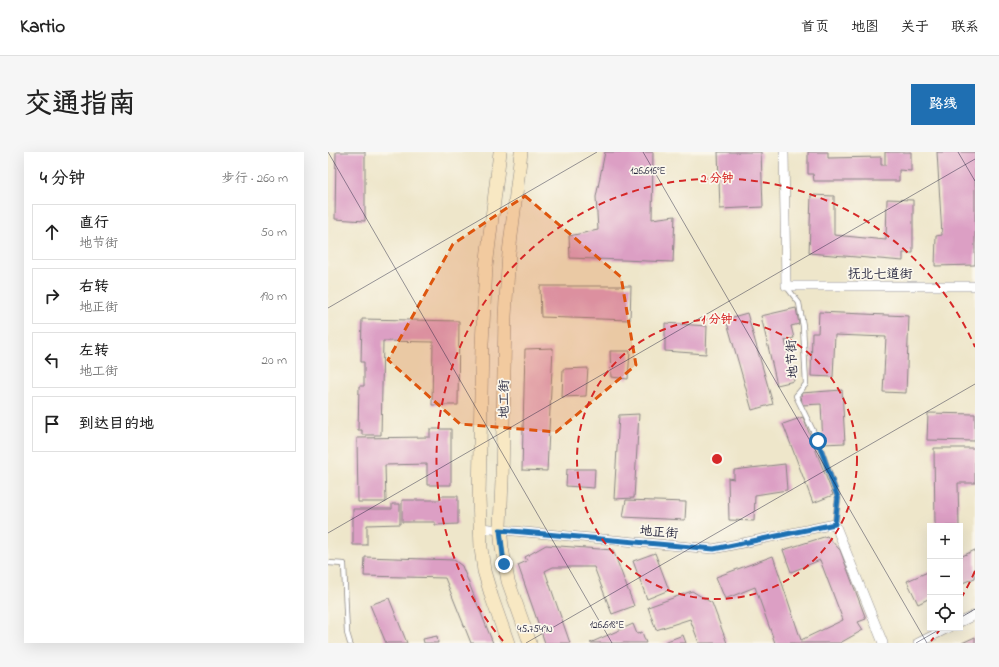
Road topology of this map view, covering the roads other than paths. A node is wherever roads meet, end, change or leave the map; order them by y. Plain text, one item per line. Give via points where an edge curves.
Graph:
1 (500, 152) edge
2 (521, 152) edge
3 (784, 152) edge
4 (786, 286) junction
5 (975, 286) edge
6 (835, 524) junction
7 (480, 528) junction
8 (500, 530) junction
9 (328, 563) edge
10 (975, 615) edge
11 (963, 621) edge
12 (942, 631) edge
13 (350, 643) edge
14 (508, 643) edge
15 (530, 643) edge
16 (883, 643) edge
17 (918, 643) edge

1 - 7 main road, 地工街 via 486,267 482,344
2 - 8 main road, 地工街 via 509,253 505,316
3 - 4 street
4 - 5 street, 抚北七道街
4 - 6 lane, 地节街 via 799,303 803,326 806,384 796,396 818,441 838,498
6 - 8 street, 地正街 via 714,549
6 - 16 street, 地节街
7 - 8 street, 地正街
7 - 14 main road, 地工街 via 484,571
8 - 15 main road, 地工街 via 508,581
9 - 13 lane via 344,564 347,632
10 - 11 street
12 - 17 street

